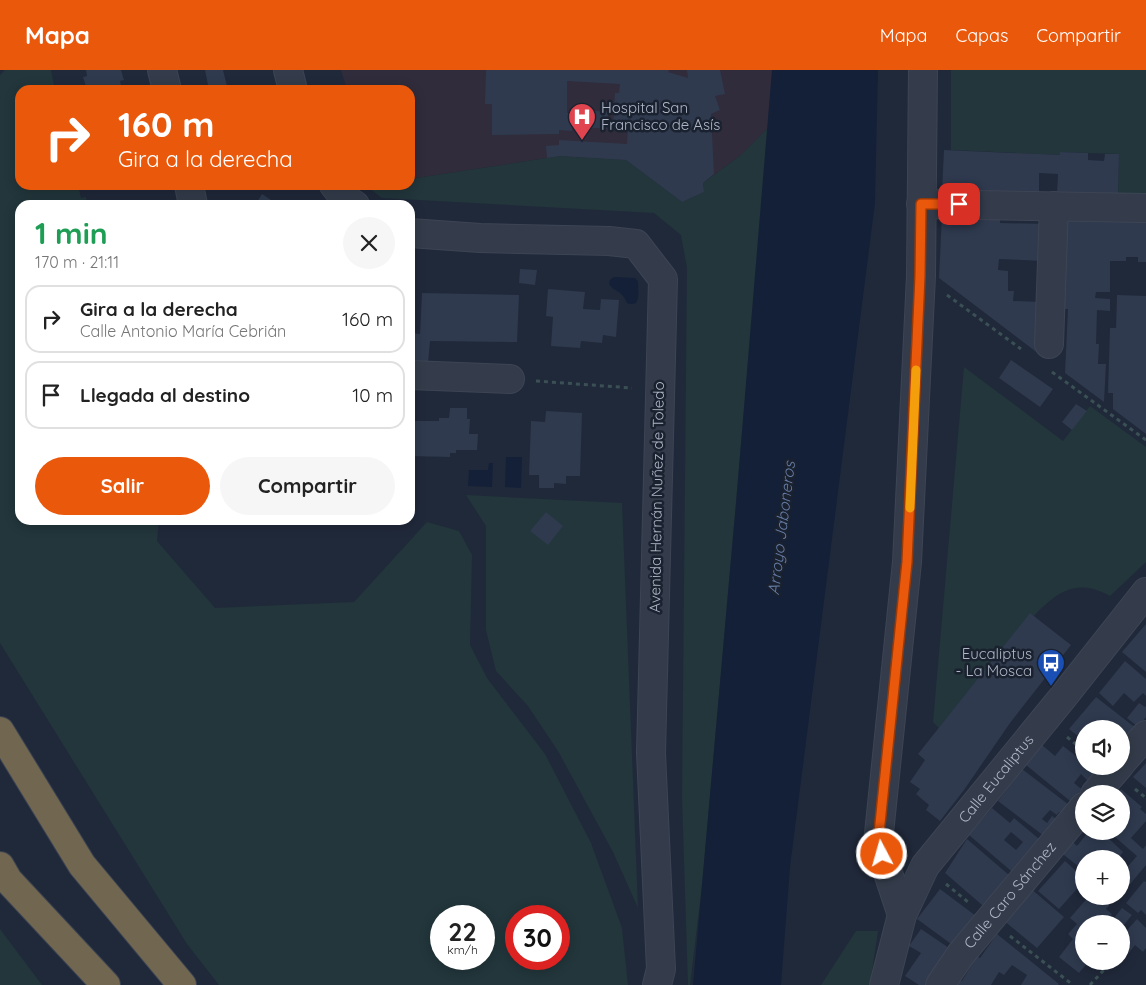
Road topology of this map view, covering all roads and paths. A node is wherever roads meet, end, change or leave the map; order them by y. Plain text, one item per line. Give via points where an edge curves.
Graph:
1 (162, 70) edge
2 (288, 70) edge
3 (923, 70) edge
4 (166, 85) edge
5 (291, 85) edge
6 (921, 204) junction
7 (1054, 206) junction
8 (1146, 208) edge
9 (415, 233) edge
10 (1049, 344) dead end
11 (415, 375) edge
12 (522, 380) joint
13 (626, 387) dead end
14 (1146, 592) edge
15 (0, 731) edge
16 (1146, 735) edge
17 (1130, 753) edge
18 (1111, 775) edge
19 (1103, 785) edge
20 (1075, 818) edge
21 (0, 866) edge
22 (945, 883) dead end
23 (902, 914) junction
24 (990, 920) junction
25 (1104, 970) edge
26 (177, 979) edge
27 (106, 985) edge
28 (657, 985) edge
29 (884, 985) edge
30 (940, 985) edge
31 (1073, 985) edge
32 (1090, 985) edge

1 - 4 street
2 - 5 street
3 - 6 street
6 - 7 street
6 - 23 street via 907,562 878,843
7 - 8 street
7 - 10 street
9 - 28 street, Avenida Hernán Nuñez de Toledo via 636,244 663,279 651,753 661,969
11 - 12 street
12 - 13 path
14 - 23 street, Calle Eucaliptus via 925,866
15 - 26 highway via 82,865
16 - 17 street
18 - 19 street
20 - 24 street, Calle Caro Sánchez
21 - 27 highway via 8,880
22 - 24 path
23 - 29 street, Calle Eucaliptus
24 - 30 street, Calle Caro Sánchez
24 - 31 path
25 - 32 path

